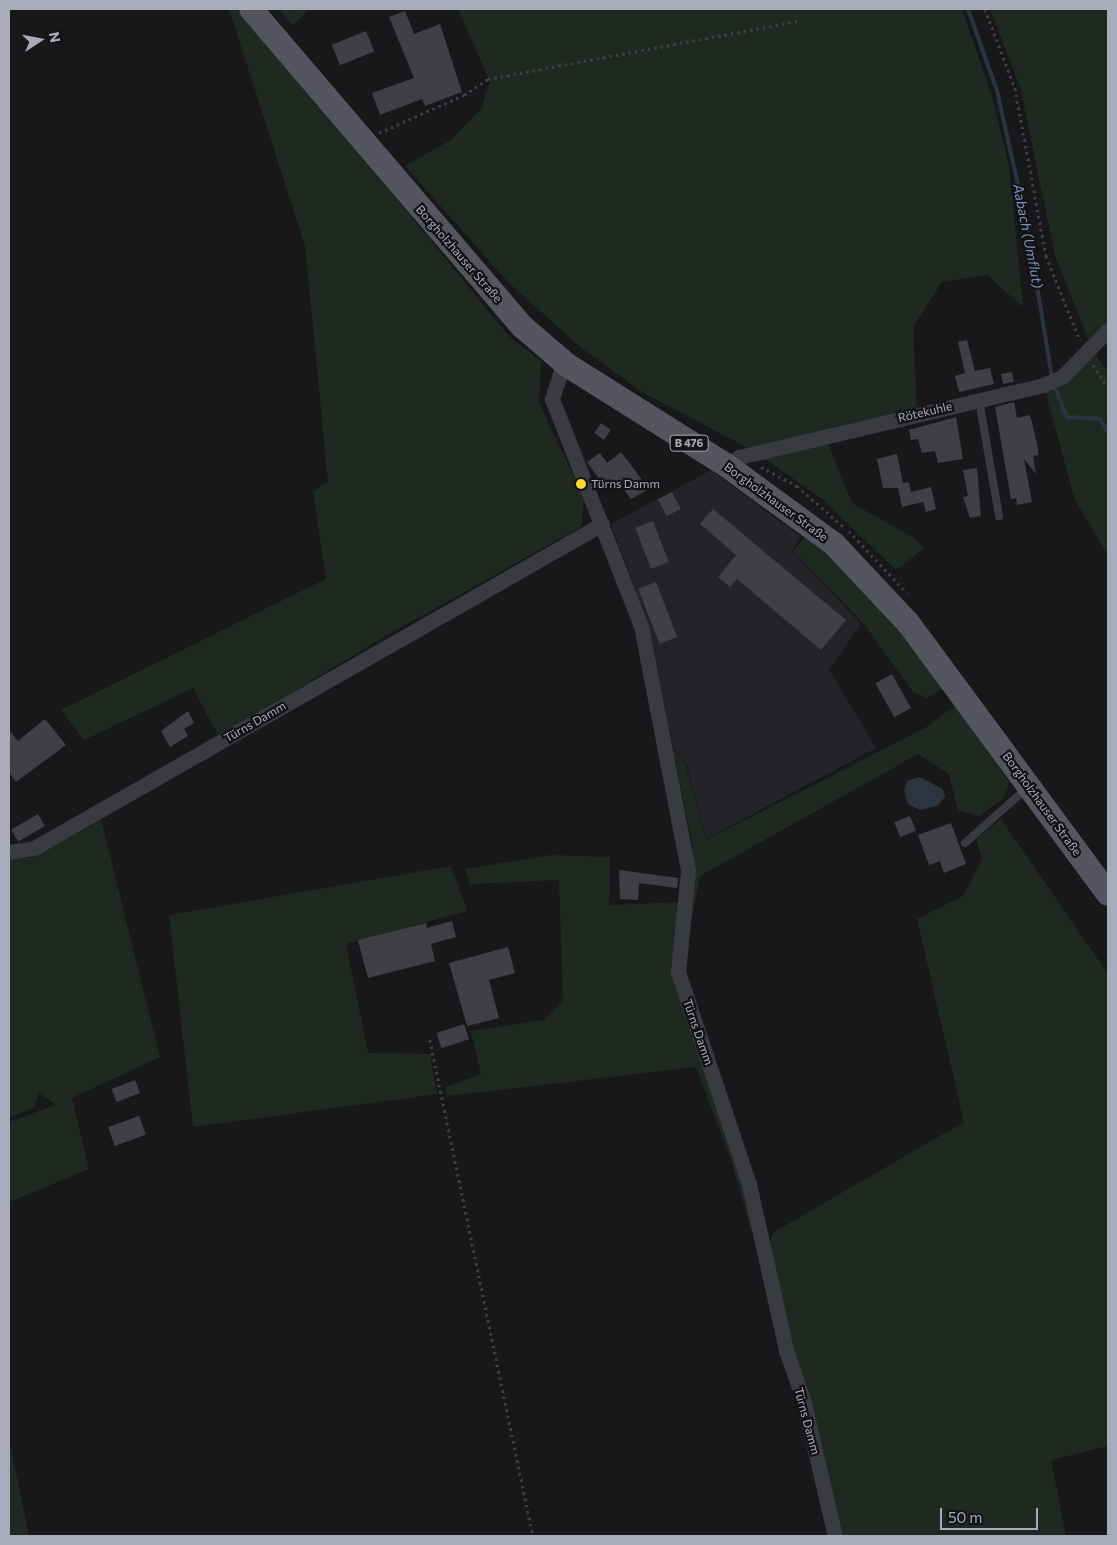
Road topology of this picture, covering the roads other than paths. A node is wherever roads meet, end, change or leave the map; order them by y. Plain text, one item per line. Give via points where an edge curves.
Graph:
1 (252, 9) edge
2 (1108, 330) edge
3 (567, 365) junction
4 (979, 400) junction
5 (726, 466) junction
6 (999, 516) dead end
7 (602, 524) junction
8 (1030, 786) junction
9 (965, 843) dead end
10 (9, 852) edge
11 (1108, 894) edge
12 (835, 1536) edge

1 - 3 main road, Borgholzhauser Straße / B 476 via 523,327
2 - 4 street, Rötekuhle via 1062,377 1043,386
3 - 5 main road, Borgholzhauser Straße / B 476
3 - 7 street, Türns Damm via 560,374 552,399
4 - 5 street, Rötekuhle via 738,456
4 - 6 lane
5 - 8 main road, Borgholzhauser Straße / B 476 via 834,544 909,624
7 - 10 street, Türns Damm via 34,848
7 - 12 street, Türns Damm via 641,626 688,870 678,972 749,1184 786,1350 803,1399
8 - 9 lane
8 - 11 main road, Borgholzhauser Straße / B 476

